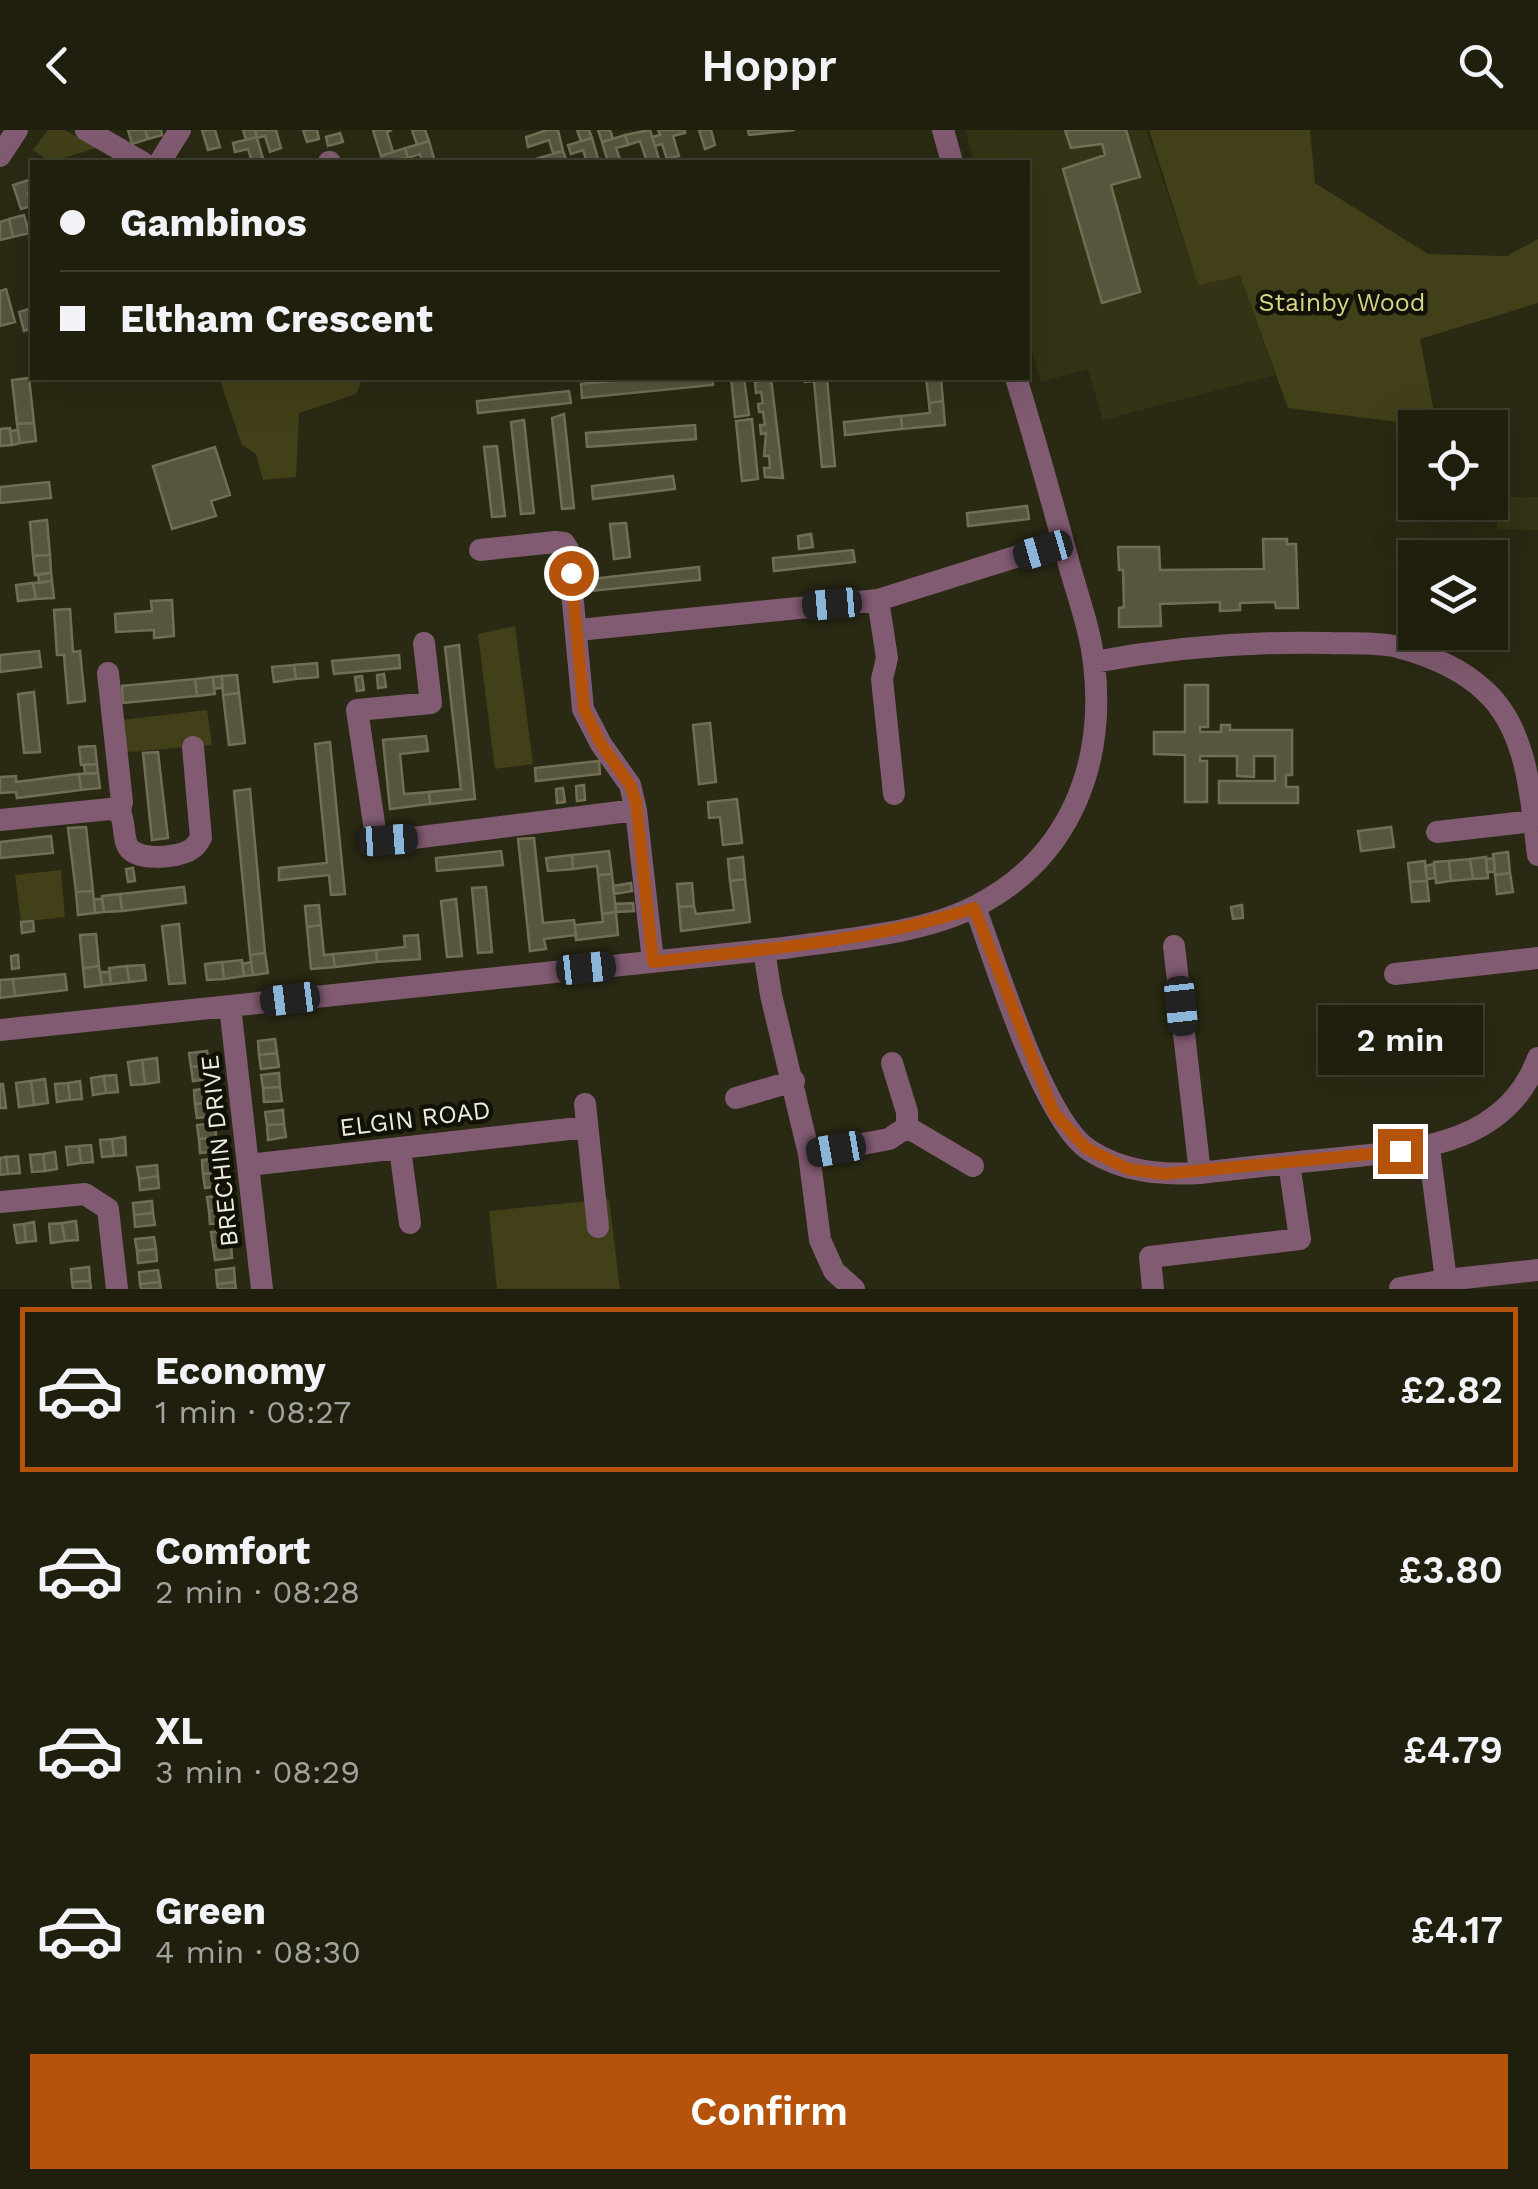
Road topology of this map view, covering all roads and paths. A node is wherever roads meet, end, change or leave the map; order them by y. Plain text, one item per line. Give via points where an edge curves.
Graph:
1 (17, 130) edge
2 (86, 130) edge
3 (180, 130) edge
4 (943, 130) edge
5 (0, 156) edge
6 (138, 160) edge
7 (161, 160) edge
8 (951, 160) edge
9 (1017, 380) edge
10 (1063, 542) junction
11 (480, 550) dead end
12 (878, 600) junction
13 (578, 630) junction
14 (424, 643) dead end
15 (1094, 662) junction
16 (108, 674) dead end
17 (192, 747) dead end
18 (894, 794) dead end
19 (636, 810) junction
20 (120, 812) junction
21 (0, 820) edge
22 (1534, 821) junction
23 (1438, 832) dead end
24 (1538, 855) edge
25 (974, 908) junction
26 (1174, 946) dead end
27 (764, 950) junction
28 (1538, 958) edge
29 (653, 962) junction
30 (1396, 974) dead end
31 (230, 1006) junction
32 (0, 1030) edge
33 (1538, 1058) edge
34 (892, 1064) dead end
35 (794, 1081) junction
36 (736, 1098) dead end
37 (907, 1127) junction
38 (1430, 1148) junction
39 (400, 1149) junction
40 (809, 1154) junction
41 (1290, 1163) junction
42 (249, 1165) junction
43 (973, 1166) dead end
44 (1200, 1173) junction
45 (0, 1202) edge
46 (590, 1212) dead end
47 (410, 1223) dead end
48 (1538, 1270) edge
49 (1446, 1280) junction
50 (1400, 1288) edge
51 (117, 1289) edge
52 (262, 1289) edge
53 (852, 1289) edge
54 (1153, 1289) edge

1 - 5 street
2 - 6 street
3 - 7 street
4 - 8 street
9 - 10 street
10 - 12 street
10 - 15 street
11 - 13 street via 564,544
12 - 13 street
12 - 18 street
13 - 19 street via 584,709 630,785
14 - 19 street via 431,703 357,710 380,836 414,838
15 - 22 street via 1172,647 1258,642 1394,646 1440,661 1486,692 1510,727 1526,766
15 - 25 street via 1096,716 1087,776 1066,826 1039,860
16 - 20 street
17 - 20 street via 202,820 194,849 133,853
19 - 29 street
20 - 21 street
22 - 23 street
22 - 24 street
25 - 27 street via 887,933
25 - 44 street via 1054,1113 1086,1148 1128,1169
26 - 44 street
27 - 29 street
27 - 35 street
28 - 30 street
29 - 31 street
31 - 32 street
31 - 42 street, BRECHIN DRIVE
33 - 38 street via 1509,1103 1476,1130
34 - 37 street
35 - 36 street
35 - 40 street
37 - 40 street via 888,1139
37 - 43 street
38 - 41 street
38 - 49 street
39 - 42 street, ELGIN ROAD
39 - 46 street, ELGIN ROAD via 586,1116
39 - 47 street
40 - 53 street via 820,1240
41 - 44 street
41 - 54 street via 1300,1239 1150,1257
42 - 52 street, BRECHIN DRIVE
45 - 51 street via 85,1194 108,1209
48 - 49 street
49 - 50 street

